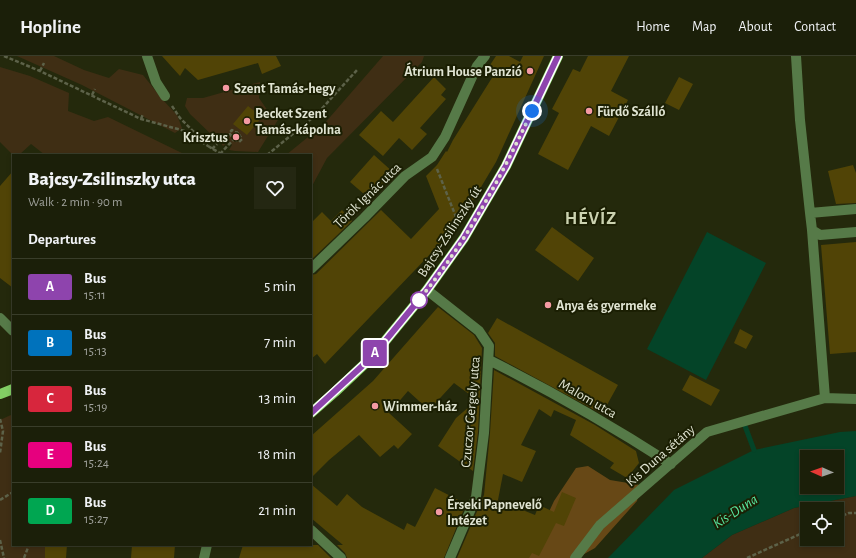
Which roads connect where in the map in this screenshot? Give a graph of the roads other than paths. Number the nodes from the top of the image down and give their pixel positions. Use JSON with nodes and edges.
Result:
{"nodes":[{"id":1,"x":147,"y":56,"type":"edge"},
{"id":2,"x":485,"y":56,"type":"edge"},
{"id":3,"x":558,"y":56,"type":"edge"},
{"id":4,"x":796,"y":56,"type":"edge"},
{"id":5,"x":165,"y":96,"type":"road end"},
{"id":6,"x":856,"y":209,"type":"edge"},
{"id":7,"x":810,"y":213,"type":"junction"},
{"id":8,"x":812,"y":230,"type":"junction"},
{"id":9,"x":856,"y":232,"type":"edge"},
{"id":10,"x":312,"y":268,"type":"edge"},
{"id":11,"x":427,"y":290,"type":"junction"},
{"id":12,"x":0,"y":318,"type":"edge"},
{"id":13,"x":12,"y":330,"type":"edge"},
{"id":14,"x":489,"y":360,"type":"junction"},
{"id":15,"x":12,"y":389,"type":"edge"},
{"id":16,"x":0,"y":394,"type":"edge"},
{"id":17,"x":825,"y":398,"type":"junction"},
{"id":18,"x":856,"y":399,"type":"edge"},
{"id":19,"x":312,"y":412,"type":"edge"},
{"id":20,"x":671,"y":464,"type":"junction"},
{"id":21,"x":312,"y":531,"type":"edge"},
{"id":22,"x":207,"y":546,"type":"edge"},
{"id":23,"x":204,"y":558,"type":"edge"},
{"id":24,"x":341,"y":558,"type":"edge"},
{"id":25,"x":450,"y":558,"type":"edge"},
{"id":26,"x":575,"y":558,"type":"edge"}],
"edges":[{"from":1,"to":5,"type":"street"},
{"from":2,"to":10,"type":"street","name":"Török Ignác utca"},
{"from":3,"to":11,"type":"main road","name":"Bajcsy-Zsilinszky út"},
{"from":4,"to":7,"type":"street"},
{"from":6,"to":7,"type":"street"},
{"from":7,"to":8,"type":"street"},
{"from":8,"to":9,"type":"street"},
{"from":8,"to":17,"type":"street"},
{"from":11,"to":14,"type":"street","name":"Czuczor Gergely utca"},
{"from":11,"to":19,"type":"main road","name":"Bajcsy-Zsilinszky út"},
{"from":12,"to":13,"type":"street"},
{"from":14,"to":20,"type":"street","name":"Malom utca"},
{"from":14,"to":25,"type":"street","name":"Czuczor Gergely utca"},
{"from":15,"to":16,"type":"main road"},
{"from":17,"to":18,"type":"street","name":"Kis Duna sétány"},
{"from":17,"to":20,"type":"street","name":"Kis Duna sétány"},
{"from":20,"to":26,"type":"street","name":"Kis Duna sétány"},
{"from":21,"to":24,"type":"street"},
{"from":22,"to":23,"type":"street"}]}
